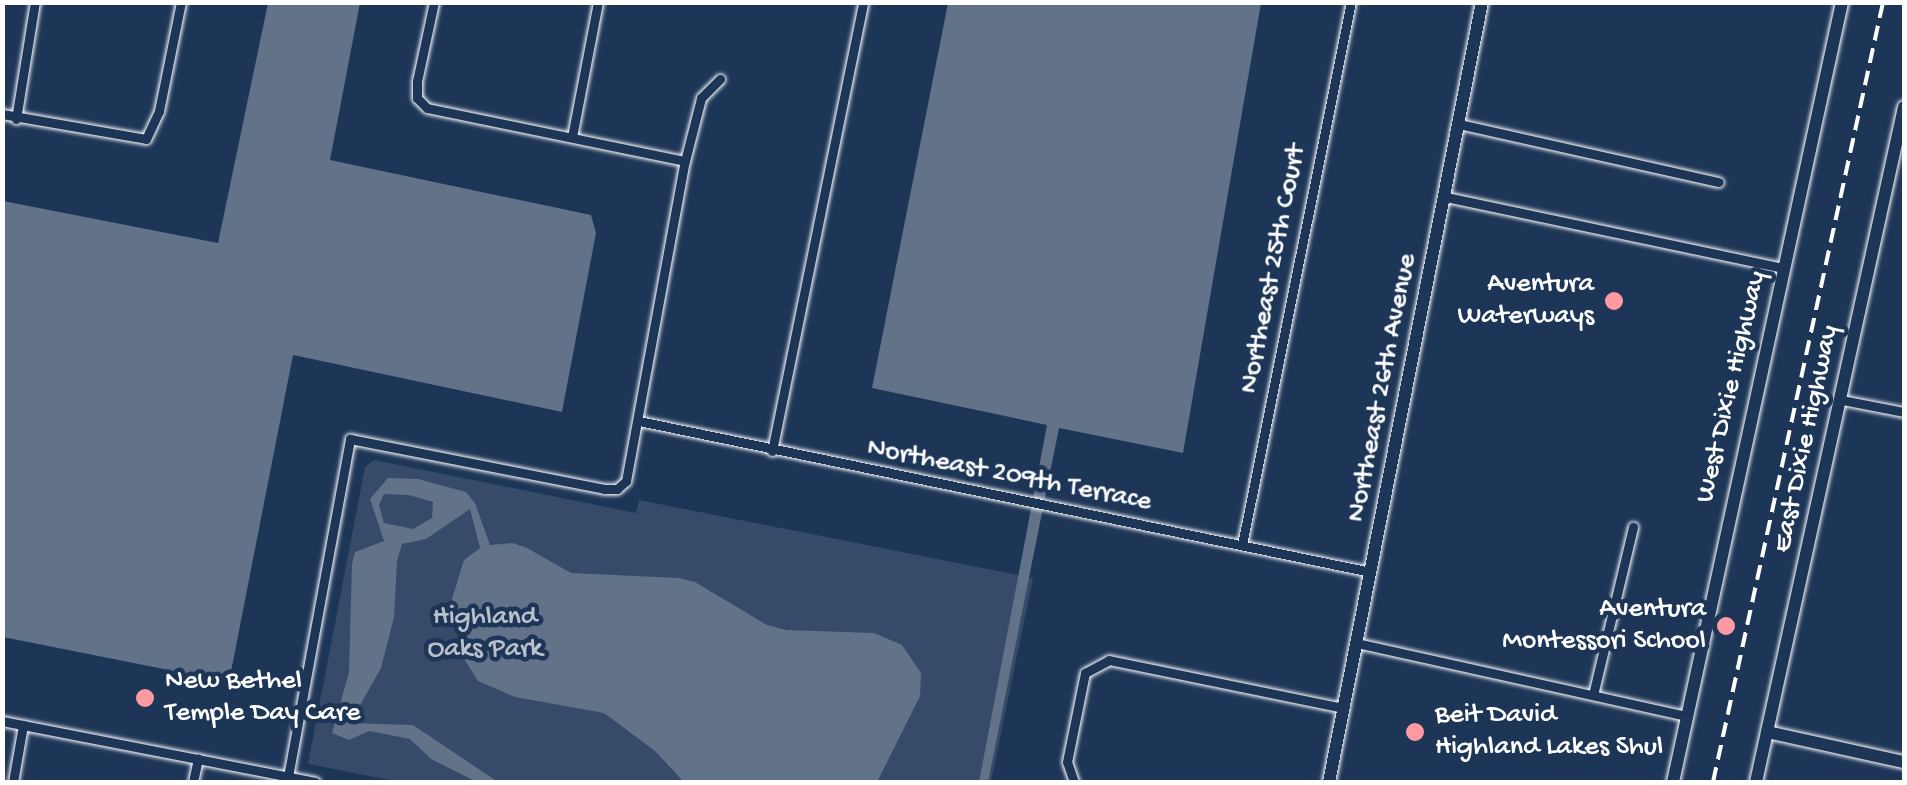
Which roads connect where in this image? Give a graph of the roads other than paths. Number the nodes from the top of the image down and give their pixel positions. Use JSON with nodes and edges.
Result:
{"nodes":[{"id":1,"x":35,"y":2,"type":"edge"},
{"id":2,"x":182,"y":2,"type":"edge"},
{"id":3,"x":434,"y":2,"type":"edge"},
{"id":4,"x":598,"y":2,"type":"edge"},
{"id":5,"x":862,"y":2,"type":"edge"},
{"id":6,"x":1350,"y":2,"type":"edge"},
{"id":7,"x":1482,"y":2,"type":"edge"},
{"id":8,"x":1842,"y":2,"type":"edge"},
{"id":9,"x":720,"y":79,"type":"dead end"},
{"id":10,"x":1904,"y":107,"type":"edge"},
{"id":11,"x":2,"y":114,"type":"edge"},
{"id":12,"x":16,"y":119,"type":"junction"},
{"id":13,"x":1459,"y":124,"type":"junction"},
{"id":14,"x":572,"y":136,"type":"junction"},
{"id":15,"x":686,"y":160,"type":"junction"},
{"id":16,"x":1720,"y":182,"type":"dead end"},
{"id":17,"x":1446,"y":198,"type":"junction"},
{"id":18,"x":1784,"y":268,"type":"junction"},
{"id":19,"x":1842,"y":400,"type":"junction"},
{"id":20,"x":1904,"y":412,"type":"edge"},
{"id":21,"x":639,"y":421,"type":"junction"},
{"id":22,"x":772,"y":451,"type":"junction"},
{"id":23,"x":1633,"y":528,"type":"dead end"},
{"id":24,"x":1242,"y":545,"type":"junction"},
{"id":25,"x":1371,"y":572,"type":"junction"},
{"id":26,"x":1356,"y":643,"type":"junction"},
{"id":27,"x":1593,"y":695,"type":"junction"},
{"id":28,"x":1343,"y":708,"type":"junction"},
{"id":29,"x":1687,"y":716,"type":"junction"},
{"id":30,"x":2,"y":721,"type":"edge"},
{"id":31,"x":23,"y":725,"type":"junction"},
{"id":32,"x":1767,"y":732,"type":"junction"},
{"id":33,"x":1904,"y":746,"type":"edge"},
{"id":34,"x":198,"y":759,"type":"junction"},
{"id":35,"x":1903,"y":761,"type":"edge"},
{"id":36,"x":288,"y":777,"type":"junction"},
{"id":37,"x":13,"y":782,"type":"edge"},
{"id":38,"x":194,"y":782,"type":"edge"},
{"id":39,"x":315,"y":782,"type":"edge"},
{"id":40,"x":1074,"y":782,"type":"edge"},
{"id":41,"x":1329,"y":782,"type":"edge"},
{"id":42,"x":1673,"y":782,"type":"edge"},
{"id":43,"x":1756,"y":782,"type":"edge"}],
"edges":[{"from":1,"to":12,"type":"street"},
{"from":2,"to":12,"type":"street"},
{"from":3,"to":14,"type":"street"},
{"from":4,"to":14,"type":"street"},
{"from":5,"to":22,"type":"street"},
{"from":6,"to":24,"type":"street","name":"Northeast 25th Court"},
{"from":7,"to":13,"type":"street","name":"Northeast 26th Avenue"},
{"from":8,"to":18,"type":"street","name":"West Dixie Highway"},
{"from":9,"to":15,"type":"street"},
{"from":10,"to":19,"type":"street","name":"East Dixie Highway"},
{"from":11,"to":12,"type":"street"},
{"from":13,"to":16,"type":"street"},
{"from":13,"to":17,"type":"street","name":"Northeast 26th Avenue"},
{"from":14,"to":15,"type":"street"},
{"from":15,"to":21,"type":"street"},
{"from":17,"to":18,"type":"street"},
{"from":17,"to":25,"type":"street","name":"Northeast 26th Avenue"},
{"from":18,"to":29,"type":"street","name":"West Dixie Highway"},
{"from":19,"to":20,"type":"street"},
{"from":19,"to":32,"type":"street","name":"East Dixie Highway"},
{"from":21,"to":22,"type":"street","name":"Northeast 209th Terrace"},
{"from":21,"to":36,"type":"street"},
{"from":22,"to":24,"type":"street","name":"Northeast 209th Terrace"},
{"from":23,"to":27,"type":"street"},
{"from":24,"to":25,"type":"street","name":"Northeast 209th Terrace"},
{"from":25,"to":26,"type":"street","name":"Northeast 26th Avenue"},
{"from":26,"to":27,"type":"street"},
{"from":26,"to":28,"type":"street","name":"Northeast 26th Avenue"},
{"from":27,"to":29,"type":"street"},
{"from":28,"to":40,"type":"street"},
{"from":28,"to":41,"type":"street","name":"Northeast 26th Avenue"},
{"from":29,"to":42,"type":"street","name":"West Dixie Highway"},
{"from":30,"to":31,"type":"street"},
{"from":31,"to":34,"type":"street"},
{"from":31,"to":37,"type":"street"},
{"from":32,"to":35,"type":"street"},
{"from":32,"to":43,"type":"street","name":"East Dixie Highway"},
{"from":33,"to":35,"type":"street"},
{"from":34,"to":36,"type":"street"},
{"from":34,"to":38,"type":"street"},
{"from":36,"to":39,"type":"street"}]}
